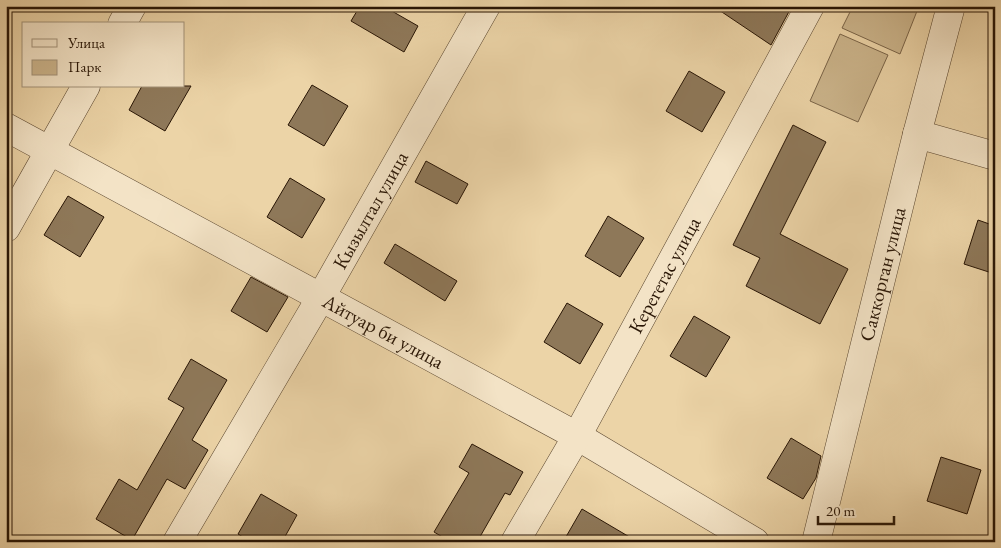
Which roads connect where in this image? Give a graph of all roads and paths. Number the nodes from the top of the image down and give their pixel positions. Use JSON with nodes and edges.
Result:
{"nodes":[{"id":1,"x":132,"y":6,"type":"edge"},
{"id":2,"x":486,"y":6,"type":"edge"},
{"id":3,"x":810,"y":6,"type":"edge"},
{"id":4,"x":951,"y":6,"type":"edge"},
{"id":5,"x":123,"y":22,"type":"edge"},
{"id":6,"x":85,"y":88,"type":"edge"},
{"id":7,"x":6,"y":127,"type":"edge"},
{"id":8,"x":917,"y":134,"type":"junction"},
{"id":9,"x":50,"y":152,"type":"junction"},
{"id":10,"x":995,"y":156,"type":"edge"},
{"id":11,"x":6,"y":228,"type":"edge"},
{"id":12,"x":321,"y":297,"type":"junction"},
{"id":13,"x":577,"y":436,"type":"junction"},
{"id":14,"x":177,"y":542,"type":"edge"},
{"id":15,"x":515,"y":542,"type":"edge"},
{"id":16,"x":755,"y":542,"type":"edge"},
{"id":17,"x":816,"y":542,"type":"edge"}],
"edges":[{"from":1,"to":5,"type":"street"},
{"from":2,"to":12,"type":"street","name":"Кызылтал улица"},
{"from":3,"to":13,"type":"street","name":"Керегетас улица"},
{"from":4,"to":8,"type":"street","name":"Саккорган улица"},
{"from":6,"to":9,"type":"street"},
{"from":7,"to":9,"type":"street","name":"Айтуар би улица"},
{"from":8,"to":10,"type":"street"},
{"from":8,"to":17,"type":"street","name":"Саккорган улица"},
{"from":9,"to":11,"type":"street"},
{"from":9,"to":12,"type":"street","name":"Айтуар би улица"},
{"from":12,"to":13,"type":"street","name":"Айтуар би улица"},
{"from":12,"to":14,"type":"street","name":"Кызылтал улица"},
{"from":13,"to":15,"type":"street","name":"Керегетас улица"},
{"from":13,"to":16,"type":"street","name":"Айтуар би улица"}]}
